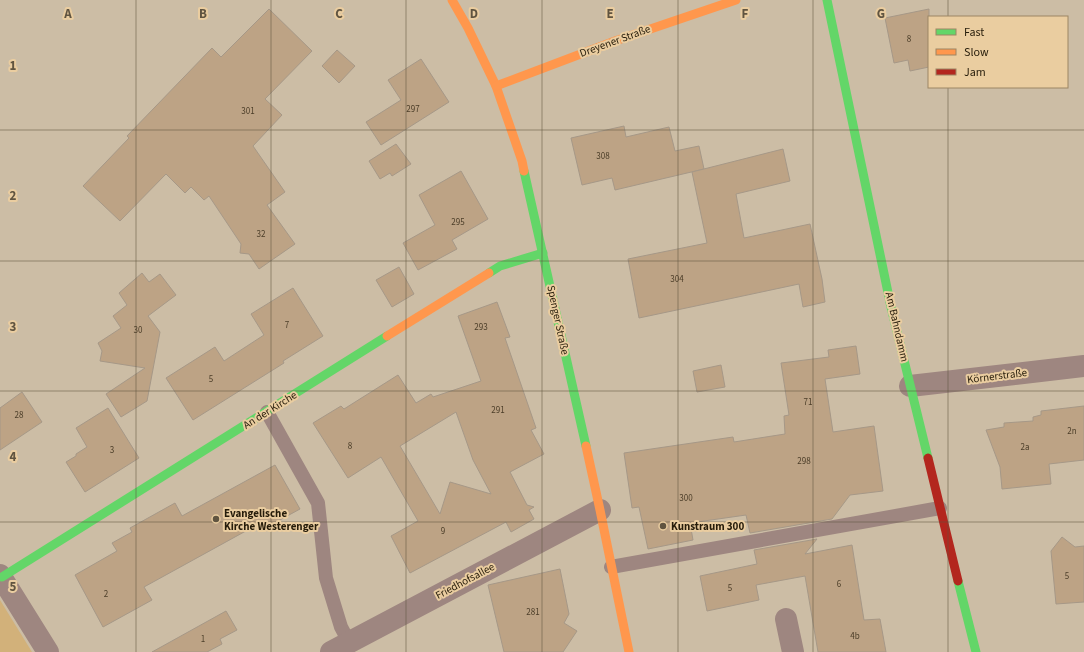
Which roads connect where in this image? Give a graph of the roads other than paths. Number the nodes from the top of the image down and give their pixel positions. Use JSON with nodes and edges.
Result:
{"nodes":[{"id":1,"x":452,"y":0,"type":"edge"},
{"id":2,"x":736,"y":0,"type":"edge"},
{"id":3,"x":827,"y":0,"type":"edge"},
{"id":4,"x":496,"y":86,"type":"junction"},
{"id":5,"x":543,"y":253,"type":"junction"},
{"id":6,"x":1084,"y":366,"type":"edge"},
{"id":7,"x":910,"y":386,"type":"junction"},
{"id":8,"x":267,"y":412,"type":"junction"},
{"id":9,"x":940,"y":508,"type":"junction"},
{"id":10,"x":600,"y":510,"type":"junction"},
{"id":11,"x":611,"y":567,"type":"junction"},
{"id":12,"x":1,"y":576,"type":"edge"},
{"id":13,"x":786,"y":619,"type":"dead end"},
{"id":14,"x":340,"y":647,"type":"edge"},
{"id":15,"x":48,"y":652,"type":"edge"},
{"id":16,"x":629,"y":652,"type":"edge"},
{"id":17,"x":793,"y":652,"type":"edge"},
{"id":18,"x":976,"y":652,"type":"edge"}],
"edges":[{"from":1,"to":4,"type":"street","name":"Spenger Straße"},
{"from":2,"to":4,"type":"street","name":"Dreyener Straße"},
{"from":3,"to":7,"type":"street","name":"Am Bahndamm"},
{"from":4,"to":5,"type":"street","name":"Spenger Straße"},
{"from":5,"to":8,"type":"street","name":"An der Kirche"},
{"from":5,"to":10,"type":"street","name":"Spenger Straße"},
{"from":6,"to":7,"type":"street","name":"Körnerstraße"},
{"from":7,"to":9,"type":"street","name":"Am Bahndamm"},
{"from":8,"to":12,"type":"street","name":"An der Kirche"},
{"from":8,"to":14,"type":"lane"},
{"from":9,"to":11,"type":"lane"},
{"from":9,"to":18,"type":"street","name":"Am Bahndamm"},
{"from":10,"to":11,"type":"street","name":"Spenger Straße"},
{"from":10,"to":14,"type":"street","name":"Friedhofsallee"},
{"from":11,"to":16,"type":"street","name":"Spenger Straße"},
{"from":12,"to":15,"type":"street"},
{"from":13,"to":17,"type":"street"}]}
